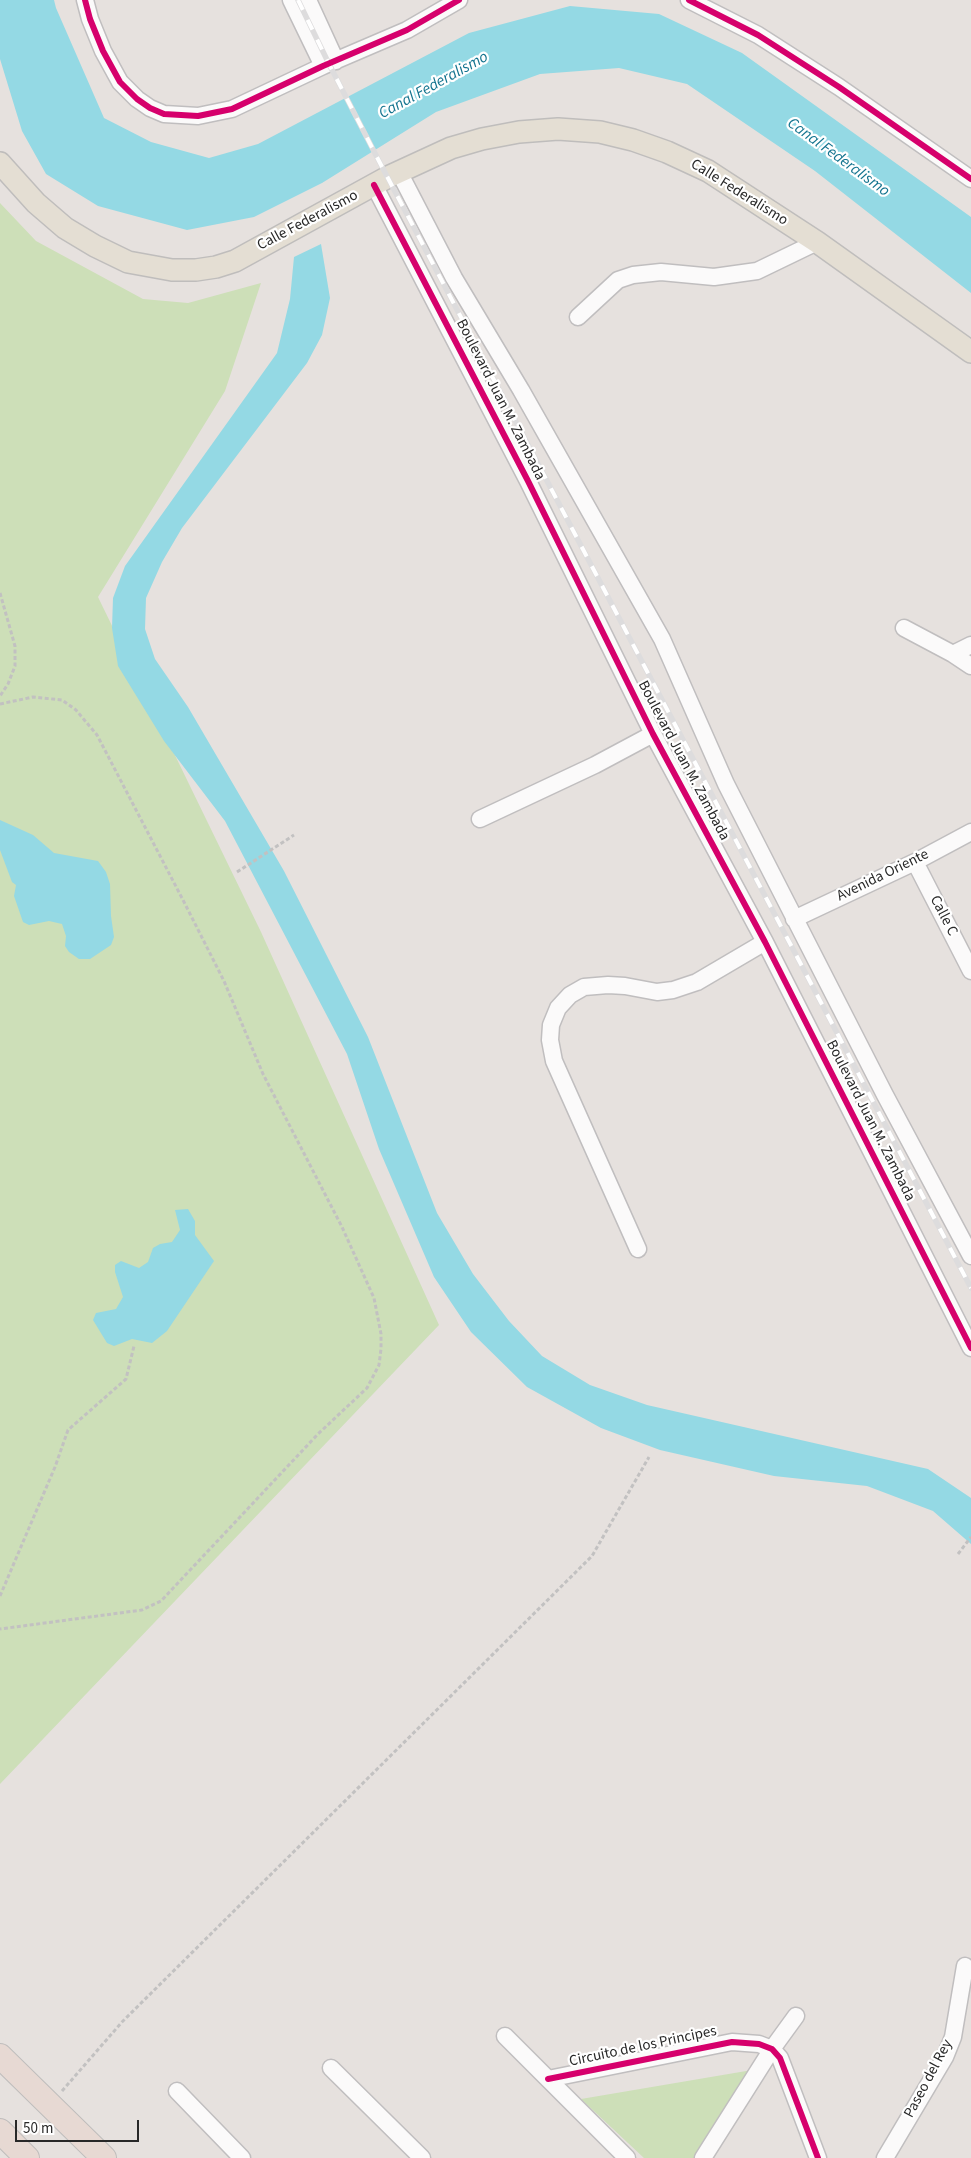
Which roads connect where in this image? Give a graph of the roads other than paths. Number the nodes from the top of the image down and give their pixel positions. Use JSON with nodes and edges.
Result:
{"nodes":[{"id":1,"x":84,"y":0,"type":"edge"},
{"id":2,"x":291,"y":0,"type":"edge"},
{"id":3,"x":308,"y":0,"type":"edge"},
{"id":4,"x":459,"y":0,"type":"edge"},
{"id":5,"x":689,"y":0,"type":"edge"},
{"id":6,"x":329,"y":64,"type":"junction"},
{"id":7,"x":0,"y":163,"type":"edge"},
{"id":8,"x":399,"y":172,"type":"junction"},
{"id":9,"x":971,"y":179,"type":"edge"},
{"id":10,"x":374,"y":185,"type":"junction"},
{"id":11,"x":817,"y":242,"type":"junction"},
{"id":12,"x":578,"y":317,"type":"dead end"},
{"id":13,"x":971,"y":352,"type":"edge"},
{"id":14,"x":904,"y":628,"type":"dead end"},
{"id":15,"x":971,"y":645,"type":"edge"},
{"id":16,"x":953,"y":654,"type":"junction"},
{"id":17,"x":971,"y":666,"type":"edge"},
{"id":18,"x":653,"y":734,"type":"junction"},
{"id":19,"x":480,"y":819,"type":"dead end"},
{"id":20,"x":971,"y":832,"type":"edge"},
{"id":21,"x":915,"y":862,"type":"junction"},
{"id":22,"x":794,"y":919,"type":"junction"},
{"id":23,"x":765,"y":942,"type":"junction"},
{"id":24,"x":971,"y":969,"type":"edge"},
{"id":25,"x":638,"y":1249,"type":"dead end"},
{"id":26,"x":971,"y":1256,"type":"edge"},
{"id":27,"x":971,"y":1348,"type":"edge"},
{"id":28,"x":965,"y":1966,"type":"dead end"},
{"id":29,"x":796,"y":2016,"type":"dead end"},
{"id":30,"x":505,"y":2036,"type":"dead end"},
{"id":31,"x":772,"y":2049,"type":"junction"},
{"id":32,"x":0,"y":2056,"type":"edge"},
{"id":33,"x":331,"y":2068,"type":"dead end"},
{"id":34,"x":548,"y":2080,"type":"junction"},
{"id":35,"x":177,"y":2092,"type":"dead end"},
{"id":36,"x":0,"y":2131,"type":"edge"},
{"id":37,"x":415,"y":2156,"type":"edge"},
{"id":38,"x":27,"y":2158,"type":"edge"},
{"id":39,"x":104,"y":2158,"type":"edge"},
{"id":40,"x":242,"y":2158,"type":"edge"},
{"id":41,"x":627,"y":2158,"type":"edge"},
{"id":42,"x":702,"y":2158,"type":"edge"},
{"id":43,"x":818,"y":2158,"type":"edge"},
{"id":44,"x":885,"y":2158,"type":"edge"}],
"edges":[{"from":1,"to":6,"type":"street"},
{"from":2,"to":6,"type":"street"},
{"from":3,"to":6,"type":"street"},
{"from":4,"to":6,"type":"street"},
{"from":5,"to":9,"type":"street"},
{"from":7,"to":10,"type":"main road","name":"Calle Federalismo"},
{"from":8,"to":10,"type":"main road","name":"Calle Federalismo"},
{"from":8,"to":11,"type":"main road","name":"Calle Federalismo"},
{"from":8,"to":22,"type":"street","name":"Boulevard Juan M. Zambada"},
{"from":10,"to":18,"type":"street","name":"Boulevard Juan M. Zambada"},
{"from":11,"to":12,"type":"street"},
{"from":11,"to":13,"type":"main road","name":"Calle Federalismo"},
{"from":14,"to":16,"type":"street"},
{"from":15,"to":16,"type":"street"},
{"from":16,"to":17,"type":"street"},
{"from":18,"to":19,"type":"street"},
{"from":18,"to":23,"type":"street","name":"Boulevard Juan M. Zambada"},
{"from":20,"to":21,"type":"street","name":"Avenida Oriente"},
{"from":21,"to":22,"type":"street","name":"Avenida Oriente"},
{"from":21,"to":24,"type":"street","name":"Calle C"},
{"from":22,"to":26,"type":"street","name":"Boulevard Juan M. Zambada"},
{"from":23,"to":25,"type":"street"},
{"from":23,"to":27,"type":"street","name":"Boulevard Juan M. Zambada"},
{"from":28,"to":44,"type":"street","name":"Paseo del Rey"},
{"from":29,"to":31,"type":"street"},
{"from":30,"to":34,"type":"street"},
{"from":31,"to":34,"type":"street","name":"Circuito de los Principes"},
{"from":31,"to":42,"type":"street"},
{"from":31,"to":43,"type":"street"},
{"from":32,"to":39,"type":"highway"},
{"from":33,"to":37,"type":"street"},
{"from":34,"to":41,"type":"street"},
{"from":35,"to":40,"type":"street"},
{"from":36,"to":38,"type":"highway"}]}
